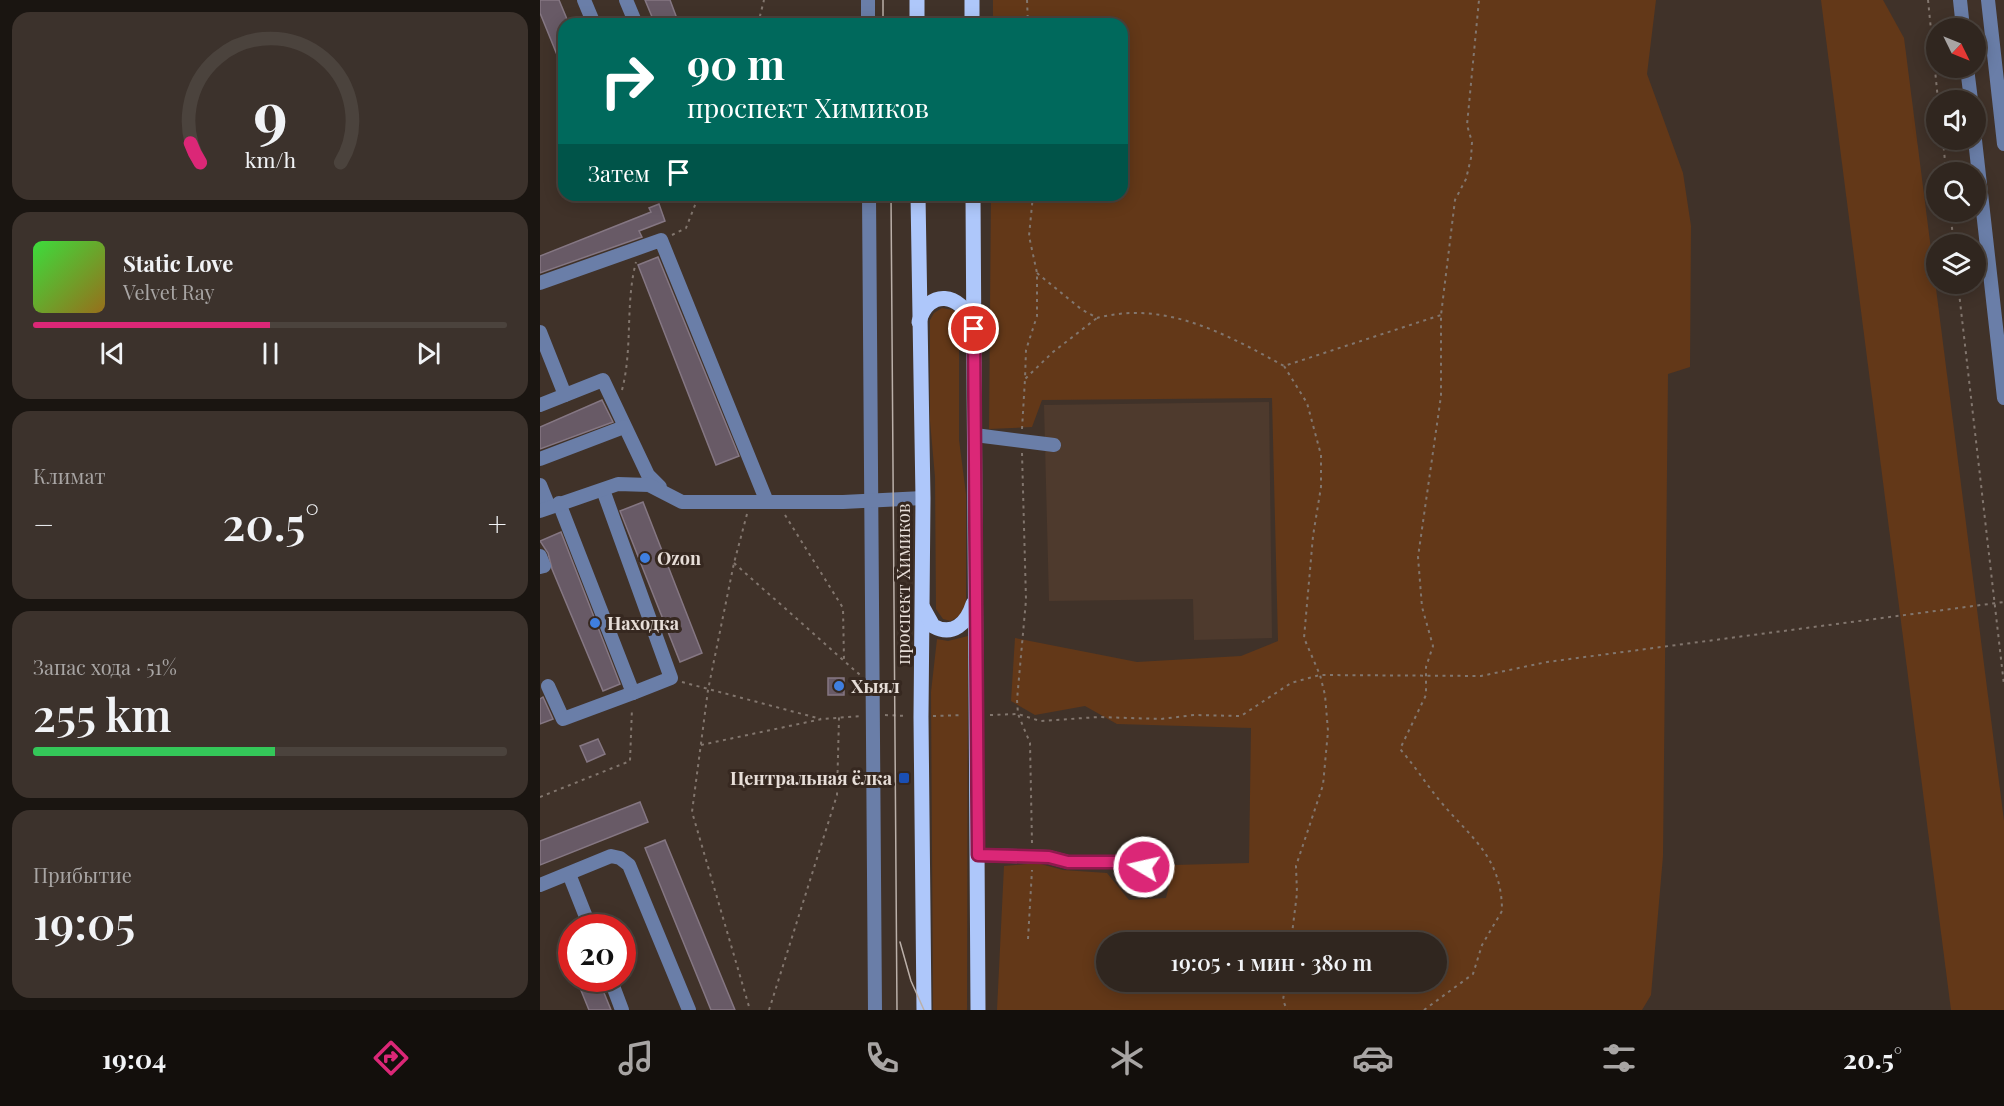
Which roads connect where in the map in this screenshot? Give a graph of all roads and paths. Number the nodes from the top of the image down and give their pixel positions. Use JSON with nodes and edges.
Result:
{"nodes":[{"id":1,"x":584,"y":0,"type":"edge"},
{"id":2,"x":626,"y":0,"type":"edge"},
{"id":3,"x":764,"y":0,"type":"edge"},
{"id":4,"x":868,"y":0,"type":"edge"},
{"id":5,"x":917,"y":0,"type":"edge"},
{"id":6,"x":972,"y":0,"type":"edge"},
{"id":7,"x":1027,"y":0,"type":"edge"},
{"id":8,"x":1479,"y":0,"type":"edge"},
{"id":9,"x":1928,"y":0,"type":"edge"},
{"id":10,"x":1960,"y":0,"type":"edge"},
{"id":11,"x":1988,"y":0,"type":"edge"},
{"id":12,"x":592,"y":18,"type":"edge"},
{"id":13,"x":634,"y":18,"type":"edge"},
{"id":14,"x":760,"y":18,"type":"edge"},
{"id":15,"x":868,"y":18,"type":"edge"},
{"id":16,"x":917,"y":18,"type":"edge"},
{"id":17,"x":972,"y":18,"type":"edge"},
{"id":18,"x":1028,"y":18,"type":"edge"},
{"id":19,"x":1962,"y":18,"type":"edge"},
{"id":20,"x":1998,"y":31,"type":"edge"},
{"id":21,"x":1937,"y":90,"type":"edge"},
{"id":22,"x":2004,"y":144,"type":"edge"},
{"id":23,"x":1976,"y":150,"type":"edge"},
{"id":24,"x":697,"y":201,"type":"edge"},
{"id":25,"x":869,"y":201,"type":"edge"},
{"id":26,"x":918,"y":201,"type":"edge"},
{"id":27,"x":973,"y":201,"type":"edge"},
{"id":28,"x":1032,"y":201,"type":"edge"},
{"id":29,"x":661,"y":240,"type":"junction"},
{"id":30,"x":639,"y":248,"type":"junction"},
{"id":31,"x":1037,"y":273,"type":"junction"},
{"id":32,"x":540,"y":283,"type":"edge"},
{"id":33,"x":1959,"y":294,"type":"edge"},
{"id":34,"x":1441,"y":315,"type":"junction"},
{"id":35,"x":1096,"y":318,"type":"junction"},
{"id":36,"x":918,"y":324,"type":"junction"},
{"id":37,"x":974,"y":329,"type":"junction"},
{"id":38,"x":540,"y":332,"type":"edge"},
{"id":39,"x":1284,"y":366,"type":"junction"},
{"id":40,"x":1025,"y":379,"type":"junction"},
{"id":41,"x":565,"y":395,"type":"junction"},
{"id":42,"x":2004,"y":398,"type":"edge"},
{"id":43,"x":540,"y":405,"type":"edge"},
{"id":44,"x":616,"y":410,"type":"junction"},
{"id":45,"x":624,"y":427,"type":"junction"},
{"id":46,"x":1021,"y":432,"type":"dead end"},
{"id":47,"x":975,"y":435,"type":"junction"},
{"id":48,"x":1022,"y":444,"type":"dead end"},
{"id":49,"x":1054,"y":445,"type":"dead end"},
{"id":50,"x":540,"y":459,"type":"edge"},
{"id":51,"x":540,"y":485,"type":"edge"},
{"id":52,"x":603,"y":490,"type":"junction"},
{"id":53,"x":667,"y":494,"type":"junction"},
{"id":54,"x":923,"y":498,"type":"junction"},
{"id":55,"x":871,"y":501,"type":"junction"},
{"id":56,"x":750,"y":502,"type":"junction"},
{"id":57,"x":772,"y":502,"type":"junction"},
{"id":58,"x":549,"y":507,"type":"edge"},
{"id":59,"x":540,"y":556,"type":"edge"},
{"id":60,"x":734,"y":563,"type":"junction"},
{"id":61,"x":540,"y":567,"type":"edge"},
{"id":62,"x":976,"y":595,"type":"junction"},
{"id":63,"x":2004,"y":602,"type":"edge"},
{"id":64,"x":1994,"y":603,"type":"junction"},
{"id":65,"x":922,"y":606,"type":"junction"},
{"id":66,"x":844,"y":660,"type":"junction"},
{"id":67,"x":1320,"y":675,"type":"junction"},
{"id":68,"x":1425,"y":676,"type":"junction"},
{"id":69,"x":670,"y":678,"type":"junction"},
{"id":70,"x":872,"y":685,"type":"junction"},
{"id":71,"x":2004,"y":685,"type":"edge"},
{"id":72,"x":548,"y":686,"type":"dead end"},
{"id":73,"x":708,"y":690,"type":"junction"},
{"id":74,"x":633,"y":693,"type":"junction"},
{"id":75,"x":1018,"y":714,"type":"junction"},
{"id":76,"x":872,"y":715,"type":"junction"},
{"id":77,"x":977,"y":715,"type":"junction"},
{"id":78,"x":839,"y":717,"type":"junction"},
{"id":79,"x":822,"y":719,"type":"junction"},
{"id":80,"x":701,"y":745,"type":"junction"},
{"id":81,"x":540,"y":797,"type":"edge"},
{"id":82,"x":978,"y":855,"type":"junction"},
{"id":83,"x":1032,"y":857,"type":"junction"},
{"id":84,"x":1128,"y":862,"type":"dead end"},
{"id":85,"x":569,"y":874,"type":"junction"},
{"id":86,"x":540,"y":885,"type":"edge"},
{"id":87,"x":585,"y":914,"type":"edge"},
{"id":88,"x":1292,"y":932,"type":"edge"},
{"id":89,"x":1028,"y":939,"type":"dead end"},
{"id":90,"x":615,"y":992,"type":"edge"},
{"id":91,"x":1284,"y":992,"type":"edge"},
{"id":92,"x":622,"y":1010,"type":"edge"},
{"id":93,"x":689,"y":1010,"type":"edge"},
{"id":94,"x":750,"y":1010,"type":"edge"},
{"id":95,"x":769,"y":1010,"type":"edge"},
{"id":96,"x":875,"y":1010,"type":"edge"},
{"id":97,"x":924,"y":1010,"type":"edge"},
{"id":98,"x":978,"y":1010,"type":"edge"},
{"id":99,"x":1287,"y":1010,"type":"edge"},
{"id":100,"x":1424,"y":1010,"type":"edge"}],
"edges":[{"from":1,"to":12,"type":"street"},
{"from":2,"to":13,"type":"street"},
{"from":3,"to":14,"type":"path"},
{"from":4,"to":15,"type":"street"},
{"from":5,"to":16,"type":"main road"},
{"from":6,"to":17,"type":"main road"},
{"from":7,"to":18,"type":"path"},
{"from":8,"to":34,"type":"path"},
{"from":9,"to":21,"type":"path"},
{"from":10,"to":19,"type":"street"},
{"from":11,"to":20,"type":"street"},
{"from":20,"to":22,"type":"street"},
{"from":23,"to":42,"type":"street"},
{"from":24,"to":29,"type":"path"},
{"from":25,"to":55,"type":"street"},
{"from":26,"to":36,"type":"main road","name":"проспект Химиков"},
{"from":27,"to":37,"type":"main road"},
{"from":28,"to":31,"type":"path"},
{"from":29,"to":30,"type":"street"},
{"from":29,"to":57,"type":"street"},
{"from":30,"to":32,"type":"street"},
{"from":30,"to":44,"type":"path"},
{"from":31,"to":35,"type":"path"},
{"from":31,"to":40,"type":"path"},
{"from":33,"to":64,"type":"path"},
{"from":34,"to":39,"type":"path"},
{"from":34,"to":68,"type":"path"},
{"from":35,"to":39,"type":"path"},
{"from":35,"to":40,"type":"path"},
{"from":36,"to":37,"type":"main road"},
{"from":36,"to":54,"type":"main road","name":"проспект Химиков"},
{"from":37,"to":47,"type":"main road"},
{"from":38,"to":41,"type":"street"},
{"from":39,"to":67,"type":"path"},
{"from":40,"to":46,"type":"path"},
{"from":41,"to":43,"type":"street"},
{"from":41,"to":44,"type":"street"},
{"from":44,"to":45,"type":"street"},
{"from":45,"to":50,"type":"street"},
{"from":45,"to":53,"type":"street"},
{"from":47,"to":49,"type":"street"},
{"from":47,"to":62,"type":"main road"},
{"from":48,"to":75,"type":"path"},
{"from":51,"to":58,"type":"street"},
{"from":52,"to":53,"type":"street"},
{"from":52,"to":58,"type":"street"},
{"from":52,"to":69,"type":"street"},
{"from":53,"to":56,"type":"street"},
{"from":54,"to":55,"type":"street"},
{"from":54,"to":65,"type":"main road","name":"проспект Химиков"},
{"from":55,"to":57,"type":"street"},
{"from":55,"to":70,"type":"street"},
{"from":56,"to":57,"type":"street"},
{"from":56,"to":60,"type":"path"},
{"from":57,"to":66,"type":"path"},
{"from":58,"to":74,"type":"street"},
{"from":59,"to":61,"type":"street"},
{"from":60,"to":66,"type":"path"},
{"from":60,"to":73,"type":"path"},
{"from":62,"to":65,"type":"main road"},
{"from":62,"to":77,"type":"main road"},
{"from":63,"to":64,"type":"path"},
{"from":64,"to":68,"type":"path"},
{"from":64,"to":71,"type":"path"},
{"from":65,"to":97,"type":"main road","name":"проспект Химиков"},
{"from":66,"to":70,"type":"path"},
{"from":67,"to":68,"type":"path"},
{"from":67,"to":75,"type":"path"},
{"from":67,"to":88,"type":"path"},
{"from":68,"to":100,"type":"path"},
{"from":69,"to":73,"type":"path"},
{"from":69,"to":74,"type":"street"},
{"from":70,"to":76,"type":"street"},
{"from":72,"to":74,"type":"street"},
{"from":73,"to":79,"type":"path"},
{"from":73,"to":80,"type":"path"},
{"from":74,"to":81,"type":"path"},
{"from":75,"to":77,"type":"path"},
{"from":75,"to":83,"type":"path"},
{"from":76,"to":78,"type":"path"},
{"from":76,"to":96,"type":"street"},
{"from":77,"to":82,"type":"main road"},
{"from":78,"to":79,"type":"path"},
{"from":78,"to":95,"type":"path"},
{"from":79,"to":80,"type":"path"},
{"from":80,"to":94,"type":"path"},
{"from":82,"to":83,"type":"street"},
{"from":82,"to":98,"type":"main road"},
{"from":83,"to":84,"type":"street"},
{"from":83,"to":89,"type":"path"},
{"from":85,"to":86,"type":"street"},
{"from":85,"to":87,"type":"street"},
{"from":85,"to":93,"type":"street"},
{"from":90,"to":92,"type":"street"},
{"from":91,"to":99,"type":"path"}]}
